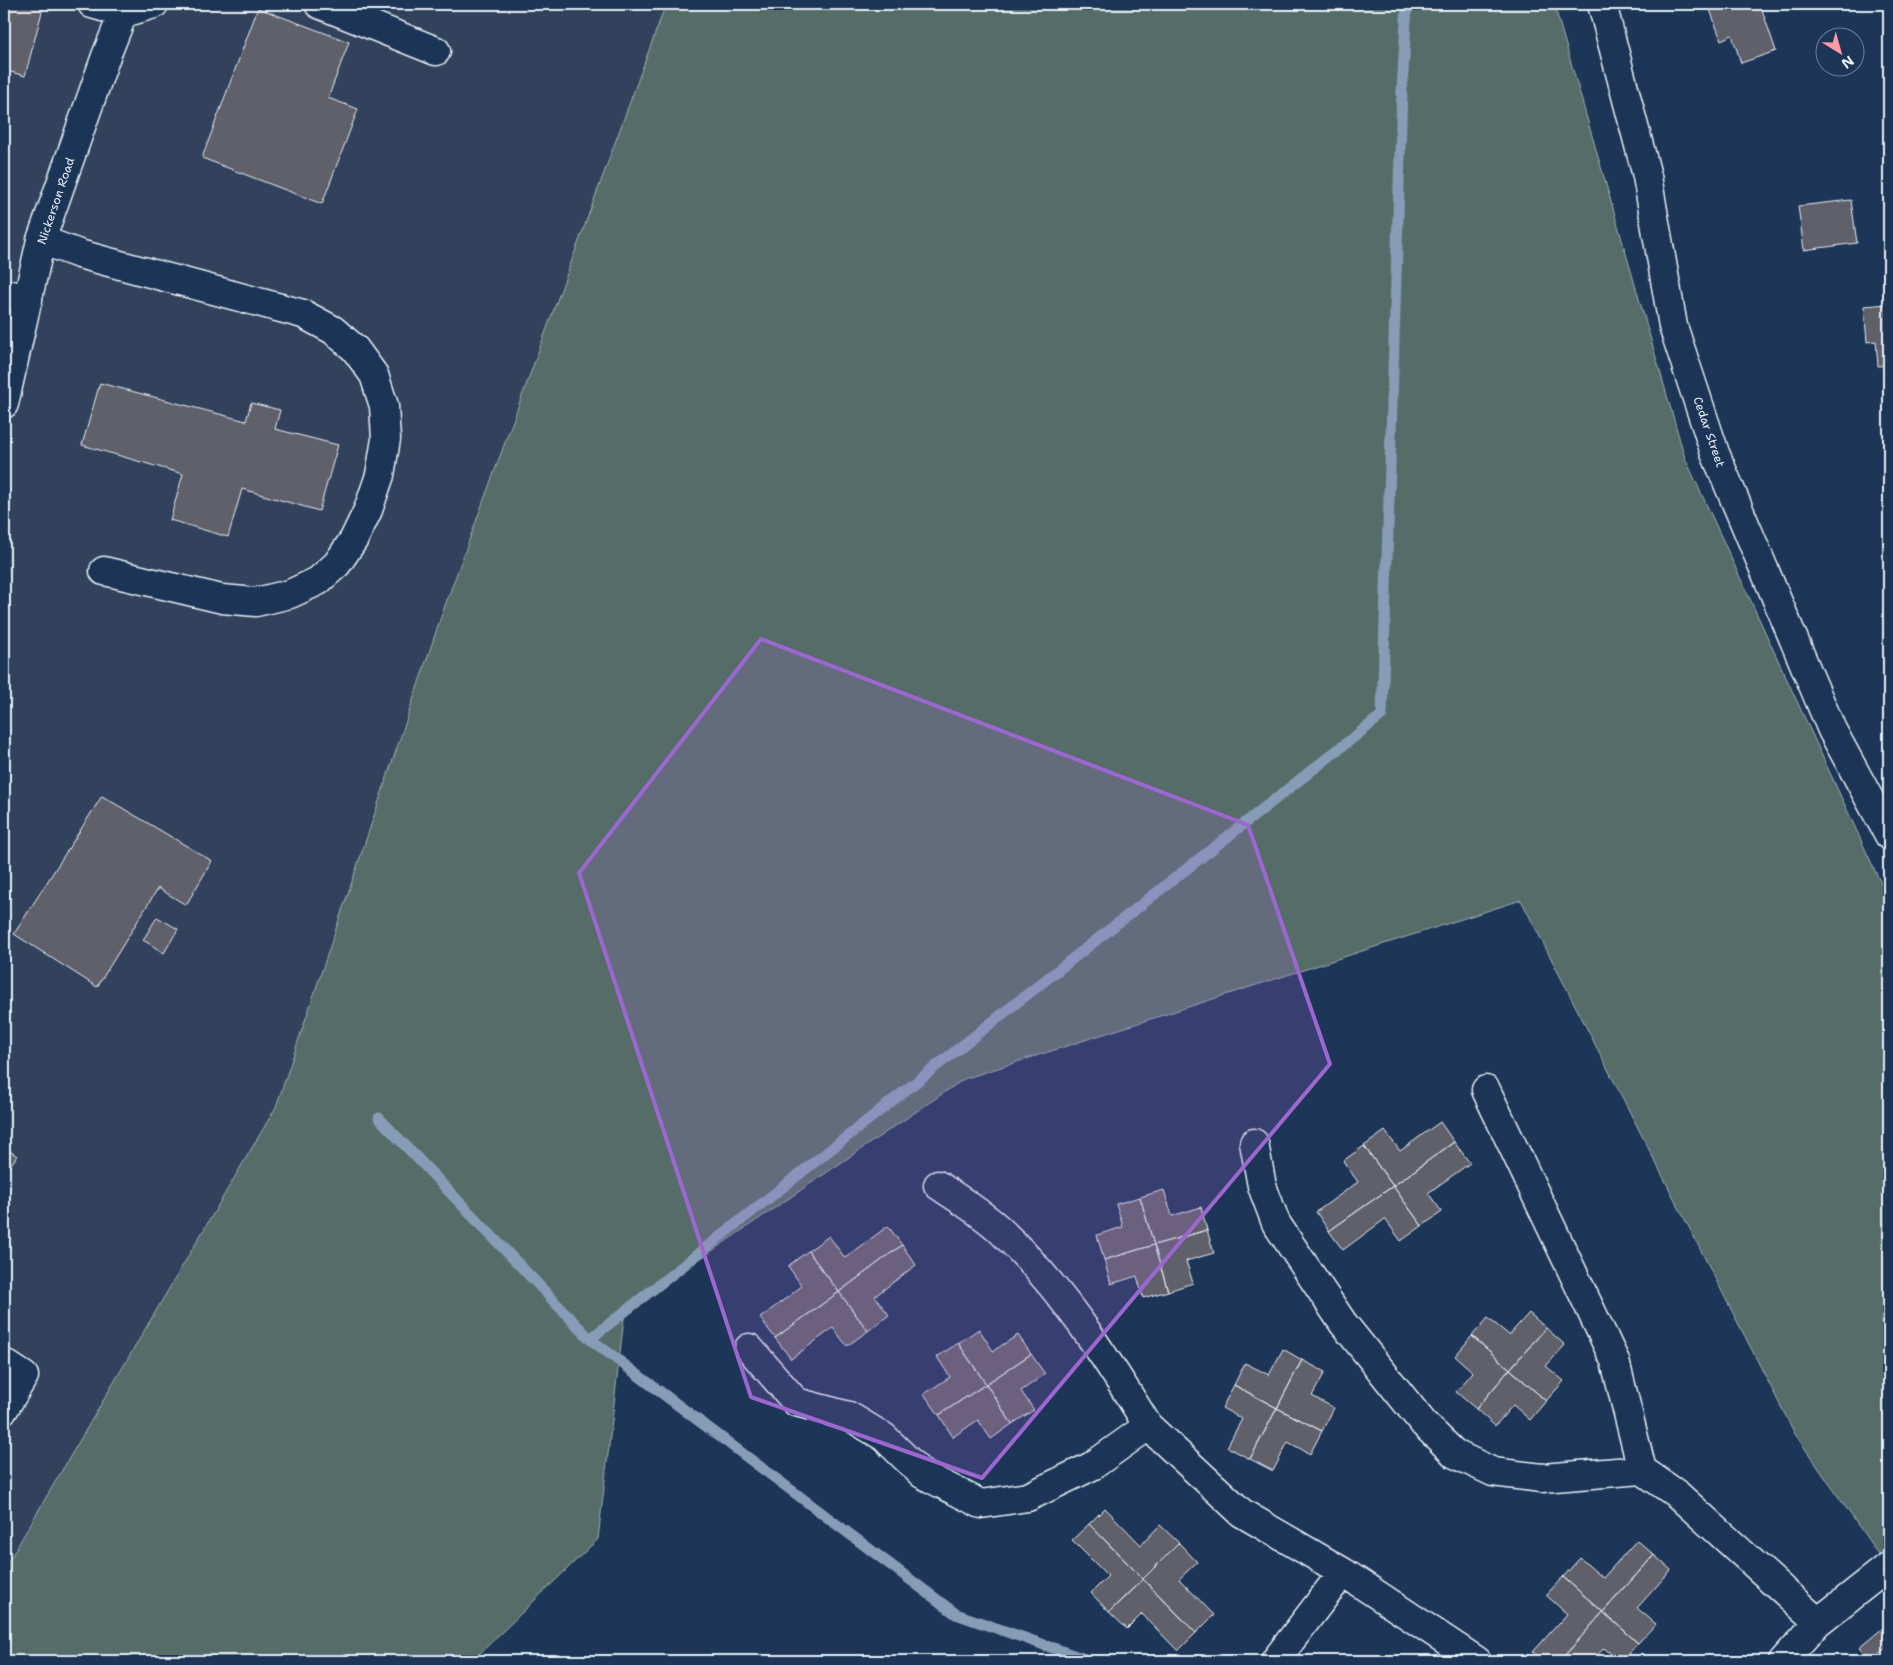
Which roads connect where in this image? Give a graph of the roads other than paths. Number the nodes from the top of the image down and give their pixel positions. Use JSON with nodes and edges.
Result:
{"nodes":[{"id":1,"x":92,"y":4,"type":"edge"},
{"id":2,"x":154,"y":4,"type":"edge"},
{"id":3,"x":319,"y":4,"type":"edge"},
{"id":4,"x":1602,"y":4,"type":"edge"},
{"id":5,"x":125,"y":8,"type":"edge"},
{"id":6,"x":436,"y":51,"type":"dead end"},
{"id":7,"x":41,"y":240,"type":"junction"},
{"id":8,"x":16,"y":297,"type":"edge"},
{"id":9,"x":4,"y":404,"type":"edge"},
{"id":10,"x":104,"y":572,"type":"dead end"},
{"id":11,"x":1889,"y":835,"type":"edge"},
{"id":12,"x":1486,"y":1090,"type":"dead end"},
{"id":13,"x":1254,"y":1143,"type":"dead end"},
{"id":14,"x":938,"y":1185,"type":"dead end"},
{"id":15,"x":749,"y":1348,"type":"dead end"},
{"id":16,"x":4,"y":1363,"type":"edge"},
{"id":17,"x":4,"y":1408,"type":"edge"},
{"id":18,"x":1148,"y":1426,"type":"junction"},
{"id":19,"x":1642,"y":1470,"type":"junction"},
{"id":20,"x":1889,"y":1566,"type":"edge"},
{"id":21,"x":1343,"y":1572,"type":"junction"},
{"id":22,"x":1818,"y":1622,"type":"junction"},
{"id":23,"x":1275,"y":1661,"type":"edge"},
{"id":24,"x":1477,"y":1661,"type":"edge"},
{"id":25,"x":1783,"y":1661,"type":"edge"}],
"edges":[{"from":1,"to":5,"type":"street"},
{"from":2,"to":5,"type":"street"},
{"from":3,"to":6,"type":"street"},
{"from":4,"to":11,"type":"street","name":"Cedar Street"},
{"from":5,"to":7,"type":"street","name":"Nickerson Road"},
{"from":7,"to":8,"type":"street","name":"Nickerson Road"},
{"from":7,"to":10,"type":"street"},
{"from":8,"to":9,"type":"street","name":"Nickerson Road"},
{"from":12,"to":19,"type":"street"},
{"from":13,"to":19,"type":"street"},
{"from":14,"to":18,"type":"street"},
{"from":15,"to":18,"type":"street"},
{"from":16,"to":17,"type":"street"},
{"from":18,"to":21,"type":"street"},
{"from":19,"to":22,"type":"street"},
{"from":20,"to":22,"type":"street"},
{"from":21,"to":23,"type":"street"},
{"from":21,"to":24,"type":"street"},
{"from":22,"to":25,"type":"street"}]}
